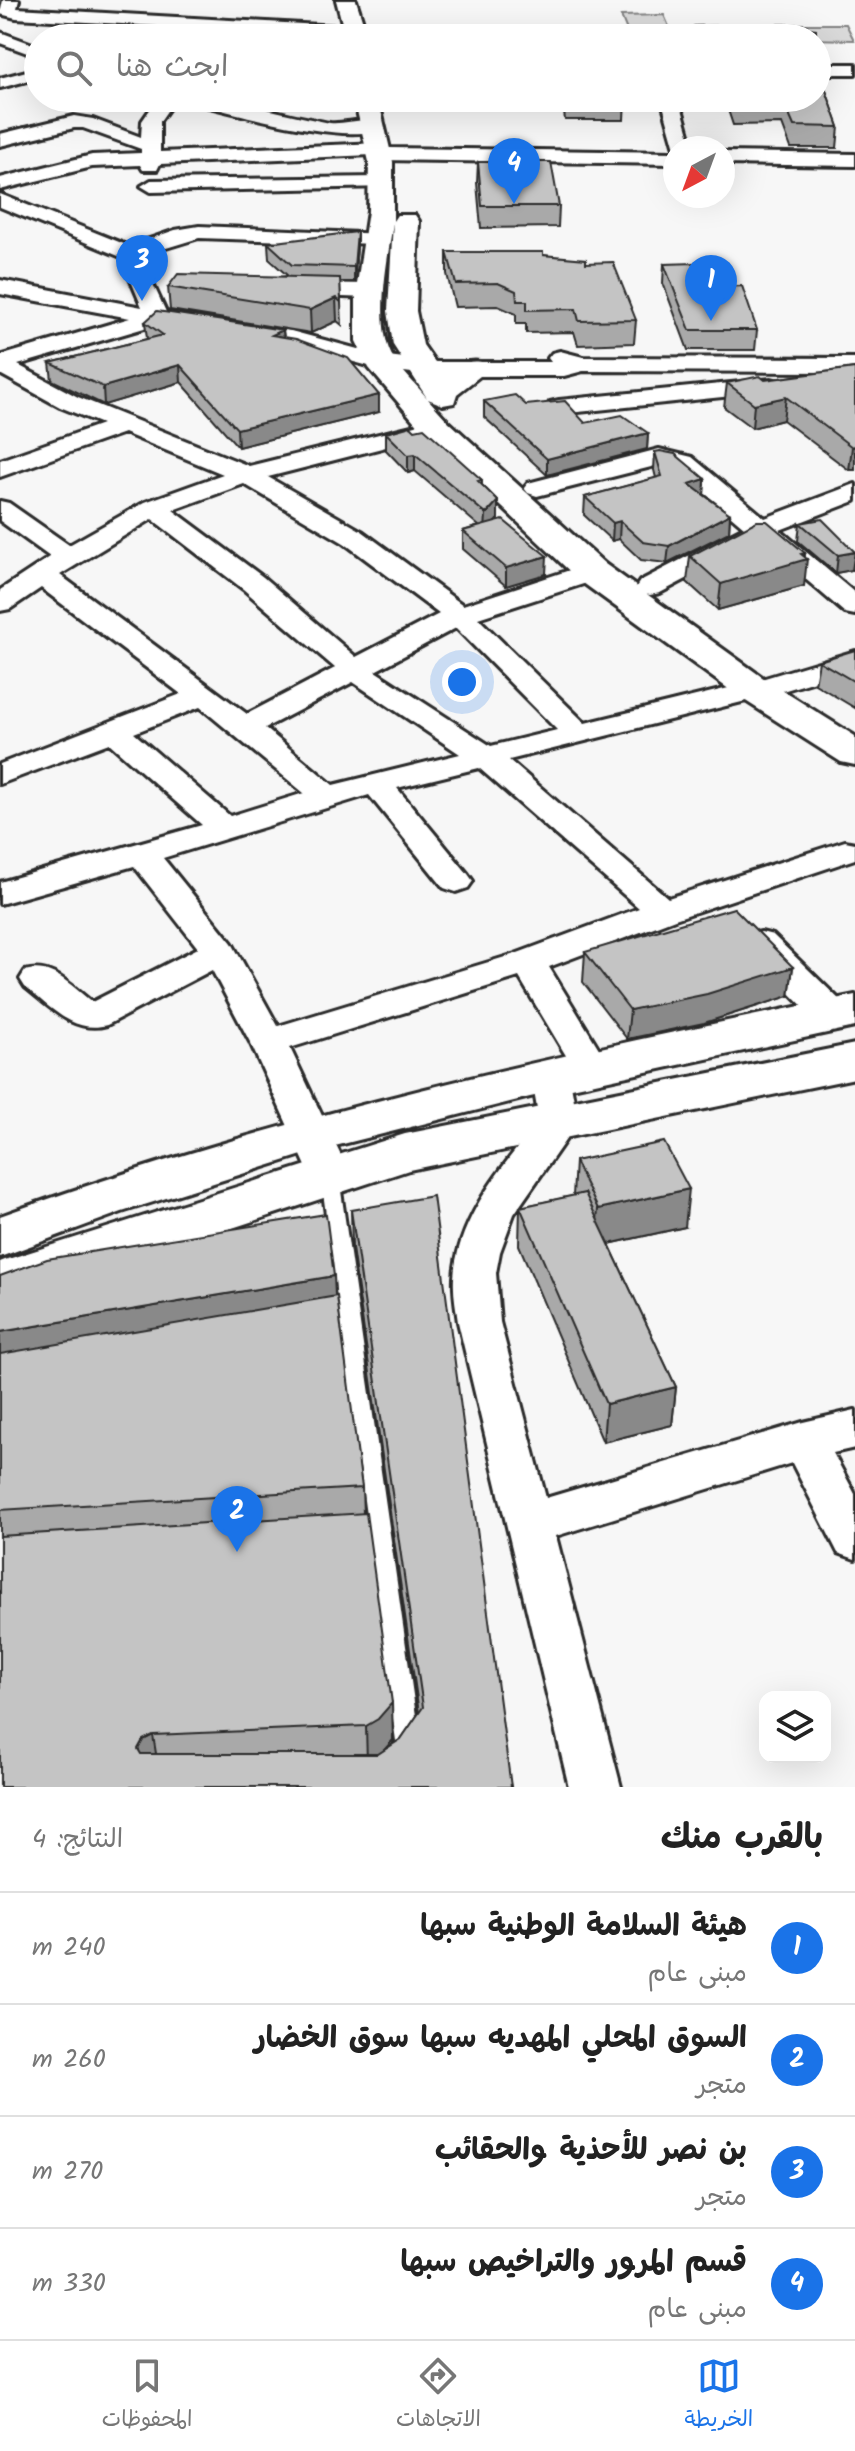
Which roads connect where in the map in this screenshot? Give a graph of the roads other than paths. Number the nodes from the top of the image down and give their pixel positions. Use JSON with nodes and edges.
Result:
{"nodes":[{"id":1,"x":11,"y":0,"type":"edge"},
{"id":2,"x":346,"y":0,"type":"edge"},
{"id":3,"x":367,"y":0,"type":"edge"},
{"id":4,"x":181,"y":24,"type":"edge"},
{"id":5,"x":357,"y":24,"type":"edge"},
{"id":6,"x":364,"y":24,"type":"edge"},
{"id":7,"x":0,"y":37,"type":"edge"},
{"id":8,"x":24,"y":46,"type":"edge"},
{"id":9,"x":831,"y":69,"type":"edge"},
{"id":10,"x":855,"y":69,"type":"edge"},
{"id":11,"x":24,"y":77,"type":"edge"},
{"id":12,"x":0,"y":83,"type":"edge"},
{"id":13,"x":157,"y":112,"type":"edge"},
{"id":14,"x":257,"y":112,"type":"edge"},
{"id":15,"x":388,"y":112,"type":"edge"},
{"id":16,"x":674,"y":112,"type":"edge"},
{"id":17,"x":681,"y":136,"type":"edge"},
{"id":18,"x":0,"y":140,"type":"edge"},
{"id":19,"x":381,"y":144,"type":"edge"},
{"id":20,"x":149,"y":153,"type":"junction"},
{"id":21,"x":663,"y":157,"type":"edge"},
{"id":22,"x":735,"y":158,"type":"edge"},
{"id":23,"x":855,"y":160,"type":"edge"},
{"id":24,"x":0,"y":184,"type":"edge"},
{"id":25,"x":0,"y":200,"type":"edge"},
{"id":26,"x":376,"y":238,"type":"junction"},
{"id":27,"x":128,"y":253,"type":"junction"},
{"id":28,"x":145,"y":286,"type":"junction"},
{"id":29,"x":0,"y":287,"type":"edge"},
{"id":30,"x":175,"y":287,"type":"edge"},
{"id":31,"x":280,"y":289,"type":"edge"},
{"id":32,"x":370,"y":291,"type":"junction"},
{"id":33,"x":157,"y":317,"type":"junction"},
{"id":34,"x":404,"y":361,"type":"junction"},
{"id":35,"x":0,"y":364,"type":"edge"},
{"id":36,"x":583,"y":364,"type":"junction"},
{"id":37,"x":644,"y":365,"type":"junction"},
{"id":38,"x":855,"y":365,"type":"edge"},
{"id":39,"x":474,"y":369,"type":"joint"},
{"id":40,"x":855,"y":378,"type":"edge"},
{"id":41,"x":675,"y":395,"type":"junction"},
{"id":42,"x":559,"y":407,"type":"edge"},
{"id":43,"x":124,"y":425,"type":"junction"},
{"id":44,"x":436,"y":427,"type":"junction"},
{"id":45,"x":0,"y":469,"type":"edge"},
{"id":46,"x":245,"y":474,"type":"junction"},
{"id":47,"x":537,"y":488,"type":"junction"},
{"id":48,"x":855,"y":492,"type":"edge"},
{"id":49,"x":154,"y":508,"type":"junction"},
{"id":50,"x":0,"y":509,"type":"edge"},
{"id":51,"x":763,"y":528,"type":"junction"},
{"id":52,"x":69,"y":558,"type":"junction"},
{"id":53,"x":592,"y":572,"type":"junction"},
{"id":54,"x":42,"y":575,"type":"junction"},
{"id":55,"x":650,"y":587,"type":"junction"},
{"id":56,"x":0,"y":603,"type":"edge"},
{"id":57,"x":855,"y":607,"type":"edge"},
{"id":58,"x":459,"y":615,"type":"junction"},
{"id":59,"x":855,"y":660,"type":"edge"},
{"id":60,"x":354,"y":670,"type":"junction"},
{"id":61,"x":792,"y":679,"type":"junction"},
{"id":62,"x":755,"y":690,"type":"junction"},
{"id":63,"x":202,"y":696,"type":"junction"},
{"id":64,"x":855,"y":720,"type":"edge"},
{"id":65,"x":245,"y":727,"type":"junction"},
{"id":66,"x":113,"y":731,"type":"junction"},
{"id":67,"x":578,"y":733,"type":"junction"},
{"id":68,"x":855,"y":753,"type":"edge"},
{"id":69,"x":486,"y":757,"type":"junction"},
{"id":70,"x":0,"y":775,"type":"edge"},
{"id":71,"x":378,"y":785,"type":"junction"},
{"id":72,"x":327,"y":796,"type":"junction"},
{"id":73,"x":224,"y":827,"type":"junction"},
{"id":74,"x":845,"y":851,"type":"dead end"},
{"id":75,"x":142,"y":854,"type":"junction"},
{"id":76,"x":456,"y":881,"type":"dead end"},
{"id":77,"x":0,"y":893,"type":"edge"},
{"id":78,"x":713,"y":894,"type":"junction"},
{"id":79,"x":663,"y":911,"type":"junction"},
{"id":80,"x":220,"y":951,"type":"junction"},
{"id":81,"x":528,"y":962,"type":"junction"},
{"id":82,"x":38,"y":979,"type":"dead end"},
{"id":83,"x":844,"y":1013,"type":"edge"},
{"id":84,"x":268,"y":1042,"type":"junction"},
{"id":85,"x":855,"y":1061,"type":"edge"},
{"id":86,"x":570,"y":1069,"type":"junction"},
{"id":87,"x":559,"y":1122,"type":"junction"},
{"id":88,"x":320,"y":1154,"type":"junction"},
{"id":89,"x":0,"y":1237,"type":"edge"},
{"id":90,"x":0,"y":1286,"type":"edge"},
{"id":91,"x":855,"y":1429,"type":"edge"},
{"id":92,"x":803,"y":1441,"type":"junction"},
{"id":93,"x":531,"y":1523,"type":"junction"},
{"id":94,"x":854,"y":1534,"type":"edge"},
{"id":95,"x":390,"y":1766,"type":"edge"},
{"id":96,"x":595,"y":1787,"type":"edge"}],
"edges":[{"from":1,"to":4,"type":"street"},
{"from":2,"to":5,"type":"main road"},
{"from":3,"to":6,"type":"main road"},
{"from":7,"to":8,"type":"street"},
{"from":9,"to":10,"type":"street"},
{"from":11,"to":12,"type":"street"},
{"from":13,"to":20,"type":"street"},
{"from":14,"to":19,"type":"street"},
{"from":15,"to":19,"type":"main road"},
{"from":16,"to":17,"type":"street"},
{"from":18,"to":20,"type":"street"},
{"from":19,"to":20,"type":"street"},
{"from":19,"to":20,"type":"street"},
{"from":19,"to":21,"type":"street"},
{"from":19,"to":26,"type":"main road"},
{"from":19,"to":34,"type":"main road"},
{"from":20,"to":24,"type":"street"},
{"from":22,"to":23,"type":"street"},
{"from":25,"to":27,"type":"street"},
{"from":26,"to":27,"type":"street"},
{"from":26,"to":32,"type":"main road"},
{"from":27,"to":28,"type":"street"},
{"from":28,"to":30,"type":"street"},
{"from":28,"to":33,"type":"street"},
{"from":29,"to":33,"type":"street"},
{"from":31,"to":32,"type":"street"},
{"from":32,"to":34,"type":"main road"},
{"from":33,"to":34,"type":"street"},
{"from":33,"to":35,"type":"street"},
{"from":34,"to":36,"type":"street"},
{"from":34,"to":39,"type":"main road"},
{"from":34,"to":44,"type":"main road"},
{"from":34,"to":47,"type":"main road"},
{"from":35,"to":43,"type":"street"},
{"from":36,"to":37,"type":"street"},
{"from":36,"to":39,"type":"street"},
{"from":37,"to":38,"type":"street"},
{"from":37,"to":41,"type":"street"},
{"from":40,"to":41,"type":"street"},
{"from":41,"to":42,"type":"street"},
{"from":43,"to":45,"type":"street"},
{"from":43,"to":46,"type":"street"},
{"from":44,"to":46,"type":"street"},
{"from":44,"to":53,"type":"main road"},
{"from":46,"to":49,"type":"street"},
{"from":46,"to":58,"type":"street"},
{"from":47,"to":51,"type":"street"},
{"from":47,"to":55,"type":"main road"},
{"from":48,"to":51,"type":"street"},
{"from":49,"to":52,"type":"street"},
{"from":49,"to":60,"type":"street"},
{"from":50,"to":52,"type":"street"},
{"from":51,"to":55,"type":"street"},
{"from":51,"to":57,"type":"street"},
{"from":52,"to":54,"type":"street"},
{"from":53,"to":58,"type":"street"},
{"from":53,"to":62,"type":"main road"},
{"from":54,"to":56,"type":"street"},
{"from":54,"to":63,"type":"street"},
{"from":55,"to":61,"type":"main road"},
{"from":58,"to":60,"type":"street"},
{"from":58,"to":67,"type":"street"},
{"from":59,"to":61,"type":"street"},
{"from":60,"to":65,"type":"street"},
{"from":60,"to":69,"type":"street"},
{"from":61,"to":62,"type":"street"},
{"from":61,"to":64,"type":"main road"},
{"from":62,"to":67,"type":"street"},
{"from":62,"to":68,"type":"main road"},
{"from":63,"to":65,"type":"street"},
{"from":63,"to":66,"type":"street"},
{"from":65,"to":72,"type":"street"},
{"from":66,"to":70,"type":"street"},
{"from":66,"to":73,"type":"street"},
{"from":67,"to":69,"type":"street"},
{"from":69,"to":71,"type":"street"},
{"from":69,"to":79,"type":"street"},
{"from":71,"to":72,"type":"street"},
{"from":71,"to":76,"type":"street"},
{"from":72,"to":73,"type":"street"},
{"from":73,"to":75,"type":"street"},
{"from":74,"to":78,"type":"street"},
{"from":75,"to":77,"type":"street"},
{"from":75,"to":80,"type":"street"},
{"from":78,"to":79,"type":"street"},
{"from":78,"to":83,"type":"street"},
{"from":79,"to":81,"type":"street"},
{"from":80,"to":82,"type":"street"},
{"from":80,"to":84,"type":"street"},
{"from":81,"to":84,"type":"street"},
{"from":81,"to":86,"type":"street"},
{"from":83,"to":86,"type":"main road"},
{"from":84,"to":88,"type":"street"},
{"from":85,"to":87,"type":"main road"},
{"from":86,"to":87,"type":"street"},
{"from":86,"to":88,"type":"main road"},
{"from":87,"to":88,"type":"main road"},
{"from":87,"to":93,"type":"street"},
{"from":88,"to":89,"type":"main road"},
{"from":88,"to":90,"type":"main road"},
{"from":88,"to":95,"type":"lane"},
{"from":91,"to":92,"type":"street"},
{"from":92,"to":93,"type":"street"},
{"from":92,"to":94,"type":"street"},
{"from":93,"to":96,"type":"street"}]}
